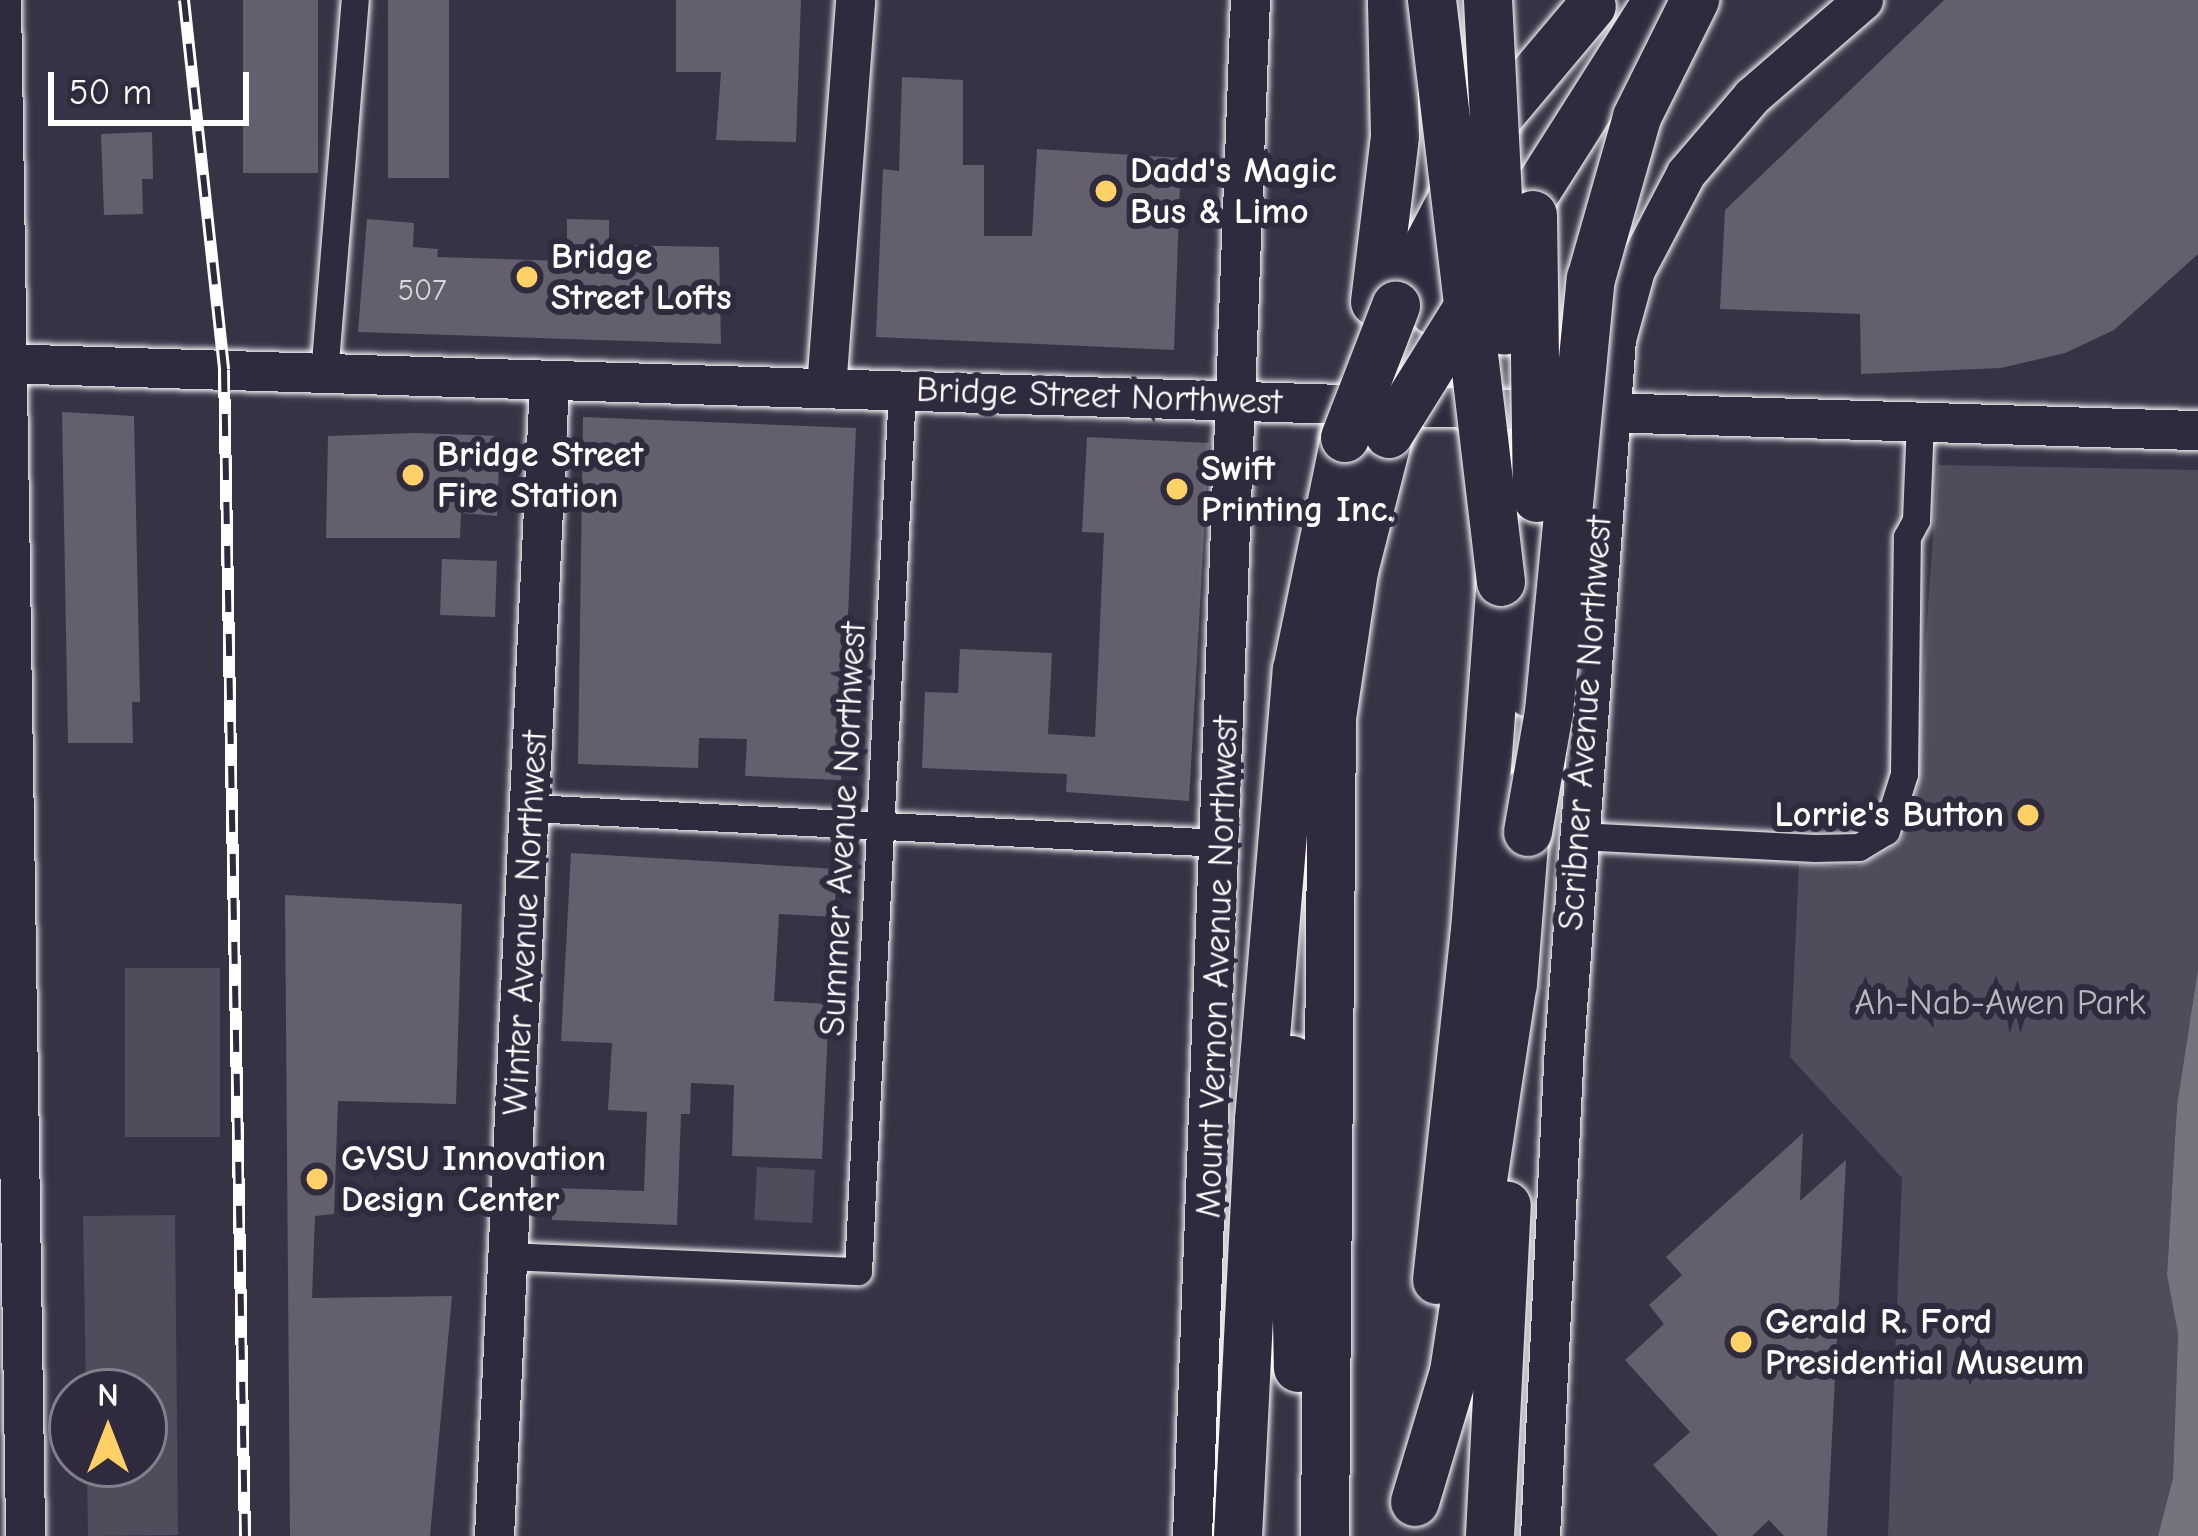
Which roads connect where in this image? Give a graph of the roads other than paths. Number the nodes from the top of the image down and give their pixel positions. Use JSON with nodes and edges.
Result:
{"nodes":[{"id":1,"x":1,"y":0,"type":"edge"},
{"id":2,"x":355,"y":0,"type":"edge"},
{"id":3,"x":855,"y":0,"type":"edge"},
{"id":4,"x":1250,"y":0,"type":"edge"},
{"id":5,"x":1391,"y":0,"type":"edge"},
{"id":6,"x":1432,"y":0,"type":"edge"},
{"id":7,"x":1491,"y":0,"type":"edge"},
{"id":8,"x":1862,"y":0,"type":"edge"},
{"id":9,"x":1670,"y":2,"type":"edge"},
{"id":10,"x":1593,"y":3,"type":"edge"},
{"id":11,"x":1418,"y":307,"type":"junction"},
{"id":12,"x":5,"y":363,"type":"edge"},
{"id":13,"x":324,"y":374,"type":"junction"},
{"id":14,"x":549,"y":382,"type":"junction"},
{"id":15,"x":826,"y":388,"type":"junction"},
{"id":16,"x":902,"y":390,"type":"junction"},
{"id":17,"x":1239,"y":399,"type":"junction"},
{"id":18,"x":1605,"y":413,"type":"junction"},
{"id":19,"x":1920,"y":421,"type":"junction"},
{"id":20,"x":2198,"y":430,"type":"edge"},
{"id":21,"x":1367,"y":436,"type":"junction"},
{"id":22,"x":1349,"y":500,"type":"junction"},
{"id":23,"x":1502,"y":582,"type":"junction"},
{"id":24,"x":7,"y":770,"type":"edge"},
{"id":25,"x":530,"y":808,"type":"junction"},
{"id":26,"x":1286,"y":809,"type":"junction"},
{"id":27,"x":876,"y":824,"type":"junction"},
{"id":28,"x":1528,"y":832,"type":"junction"},
{"id":29,"x":1579,"y":836,"type":"junction"},
{"id":30,"x":1222,"y":843,"type":"junction"},
{"id":31,"x":1513,"y":984,"type":"junction"},
{"id":32,"x":9,"y":1166,"type":"edge"},
{"id":33,"x":509,"y":1256,"type":"junction"},
{"id":34,"x":1414,"y":1519,"type":"edge"},
{"id":35,"x":1491,"y":1519,"type":"edge"},
{"id":36,"x":1326,"y":1526,"type":"edge"},
{"id":37,"x":25,"y":1536,"type":"edge"},
{"id":38,"x":494,"y":1536,"type":"edge"},
{"id":39,"x":1192,"y":1536,"type":"edge"},
{"id":40,"x":1238,"y":1536,"type":"edge"},
{"id":41,"x":1540,"y":1536,"type":"edge"}],
"edges":[{"from":1,"to":12,"type":"street"},
{"from":2,"to":13,"type":"street"},
{"from":3,"to":15,"type":"street"},
{"from":4,"to":17,"type":"street","name":"Mount Vernon Avenue Northwest"},
{"from":5,"to":11,"type":"highway"},
{"from":6,"to":23,"type":"highway","bridge":true},
{"from":7,"to":23,"type":"highway","bridge":true},
{"from":7,"to":28,"type":"highway","bridge":true},
{"from":8,"to":18,"type":"street","name":"Scribner Avenue Northwest"},
{"from":9,"to":11,"type":"highway"},
{"from":9,"to":28,"type":"highway","bridge":true},
{"from":10,"to":11,"type":"highway"},
{"from":11,"to":21,"type":"highway","bridge":true},
{"from":11,"to":21,"type":"highway","bridge":true},
{"from":12,"to":13,"type":"street","name":"Bridge Street Northwest"},
{"from":12,"to":24,"type":"street"},
{"from":13,"to":14,"type":"street","name":"Bridge Street Northwest"},
{"from":14,"to":15,"type":"street","name":"Bridge Street Northwest"},
{"from":14,"to":25,"type":"street","name":"Winter Avenue Northwest"},
{"from":15,"to":16,"type":"street","name":"Bridge Street Northwest"},
{"from":16,"to":17,"type":"street","name":"Bridge Street Northwest"},
{"from":16,"to":27,"type":"street","name":"Summer Avenue Northwest"},
{"from":17,"to":18,"type":"street","name":"Bridge Street Northwest"},
{"from":17,"to":30,"type":"street","name":"Mount Vernon Avenue Northwest"},
{"from":18,"to":19,"type":"street","name":"Bridge Street Northwest"},
{"from":18,"to":29,"type":"street","name":"Scribner Avenue Northwest"},
{"from":19,"to":20,"type":"street","name":"Bridge Street Northwest"},
{"from":19,"to":29,"type":"street"},
{"from":21,"to":22,"type":"highway"},
{"from":22,"to":26,"type":"highway"},
{"from":22,"to":36,"type":"highway"},
{"from":23,"to":34,"type":"highway"},
{"from":24,"to":32,"type":"street"},
{"from":25,"to":27,"type":"street"},
{"from":25,"to":33,"type":"street","name":"Winter Avenue Northwest"},
{"from":26,"to":36,"type":"highway"},
{"from":26,"to":40,"type":"highway"},
{"from":27,"to":30,"type":"street"},
{"from":27,"to":33,"type":"street","name":"Summer Avenue Northwest"},
{"from":28,"to":31,"type":"highway"},
{"from":29,"to":41,"type":"street","name":"Scribner Avenue Northwest"},
{"from":30,"to":39,"type":"street","name":"Mount Vernon Avenue Northwest"},
{"from":31,"to":34,"type":"highway"},
{"from":31,"to":35,"type":"highway"},
{"from":32,"to":37,"type":"street"},
{"from":33,"to":38,"type":"street","name":"Winter Avenue Northwest"}]}
